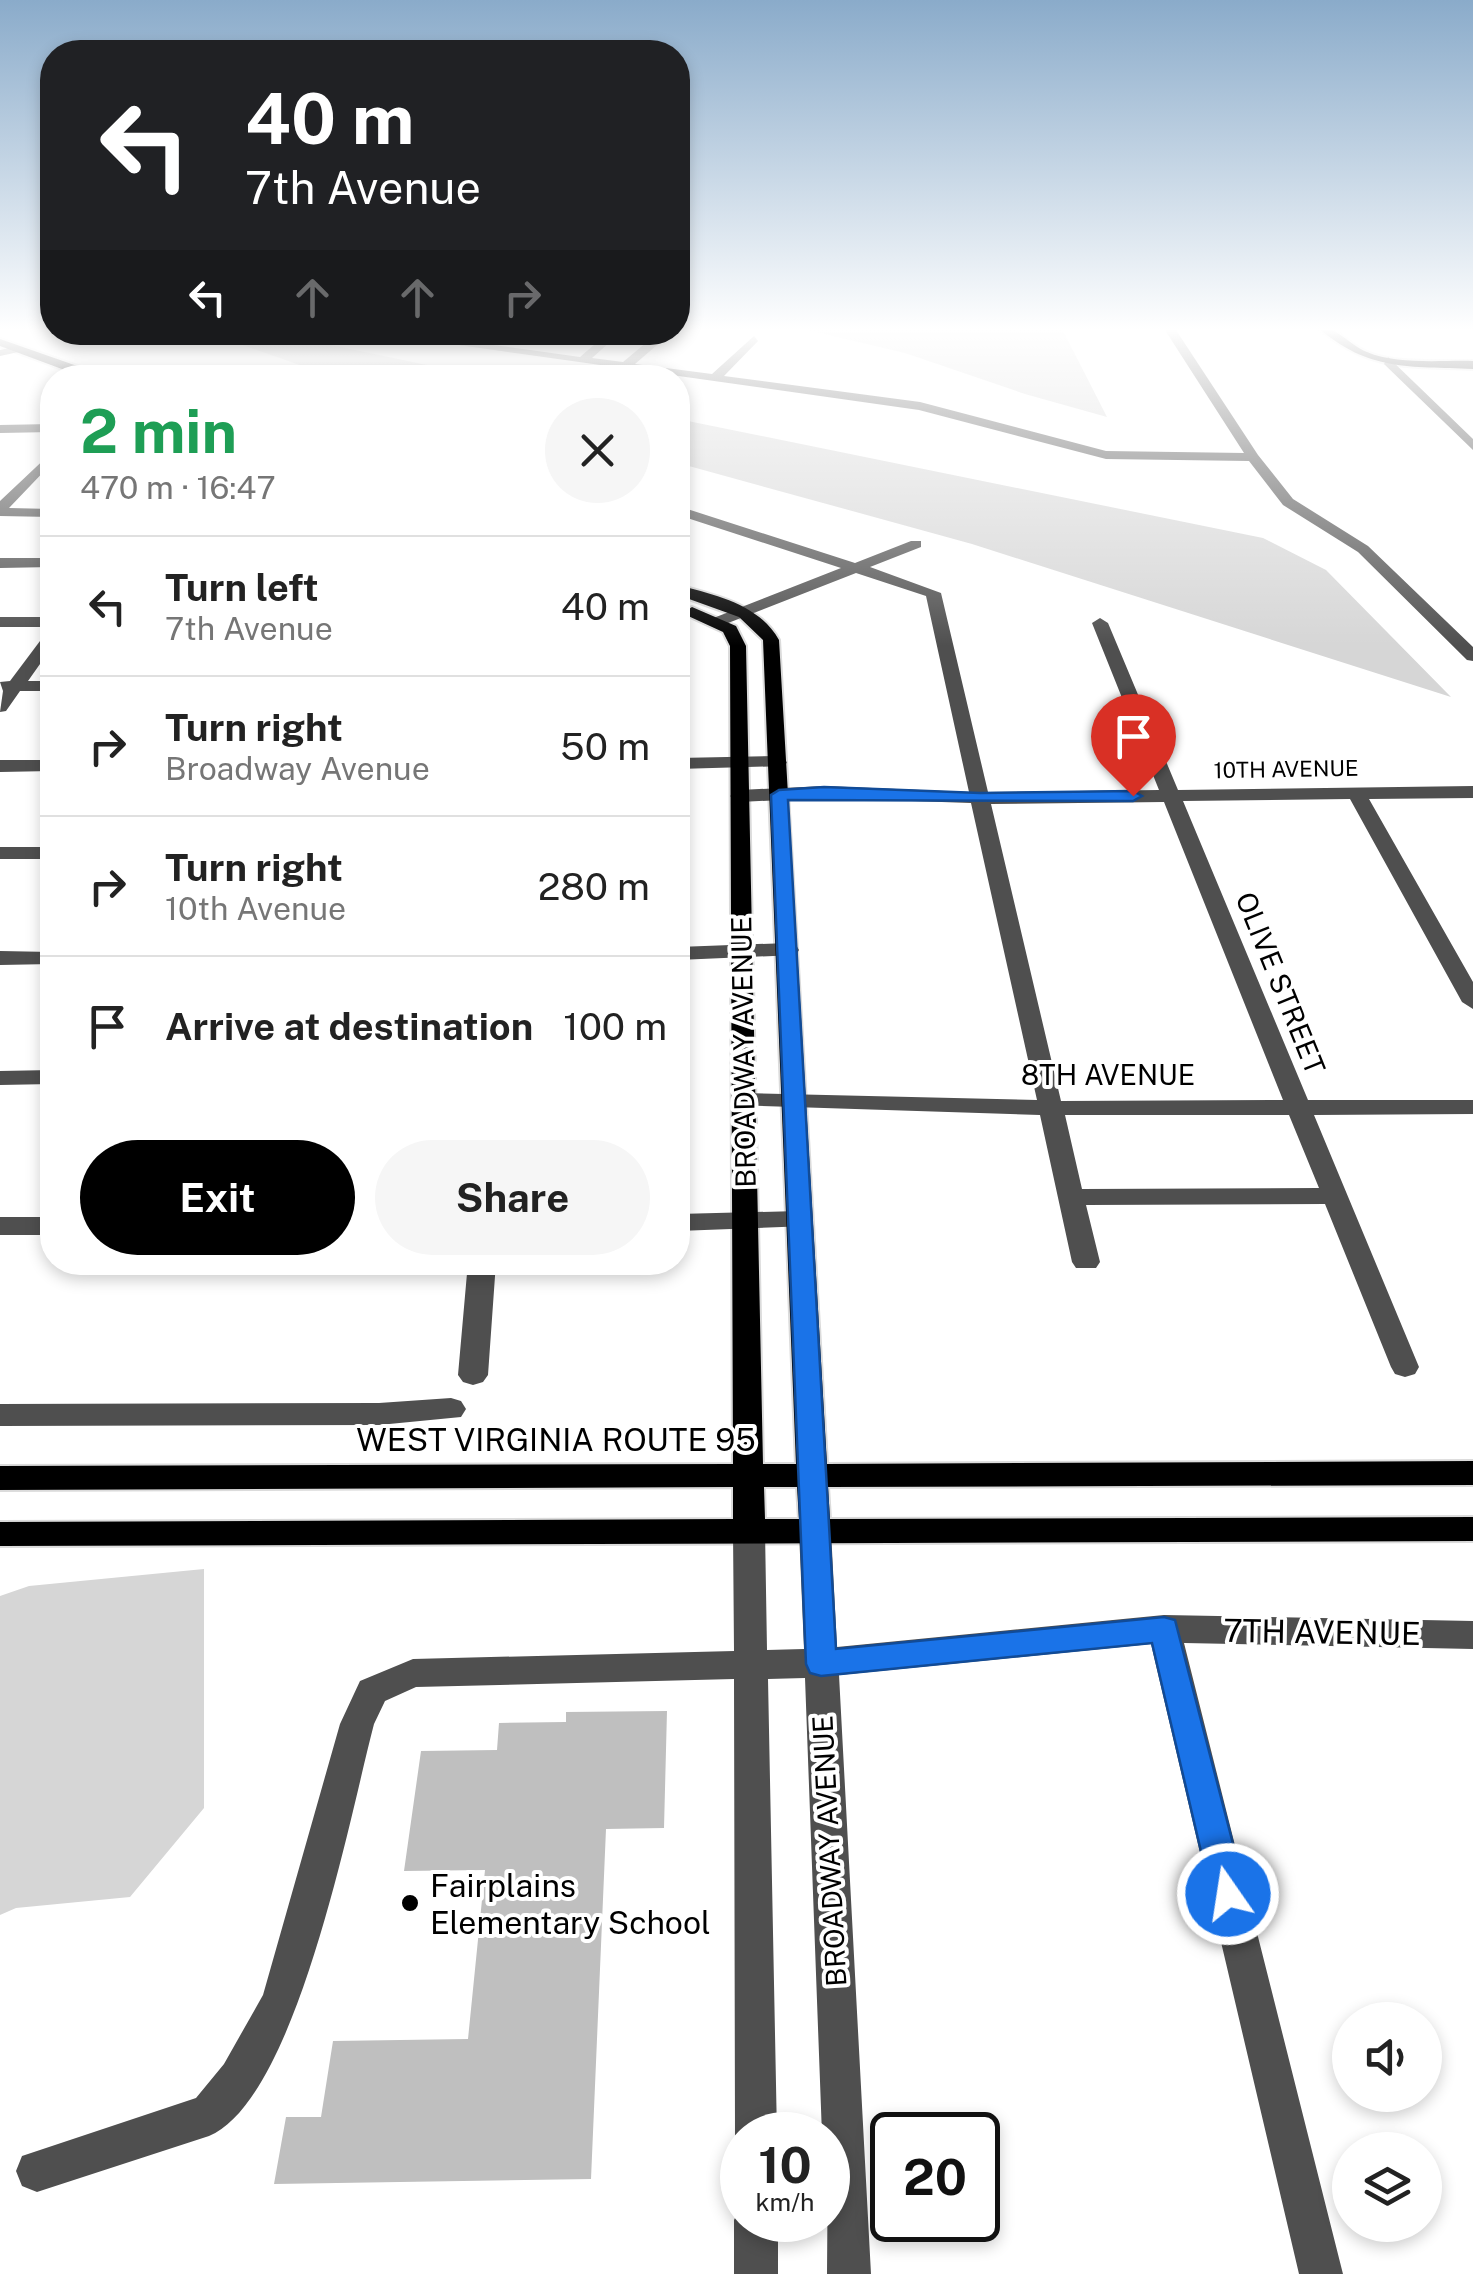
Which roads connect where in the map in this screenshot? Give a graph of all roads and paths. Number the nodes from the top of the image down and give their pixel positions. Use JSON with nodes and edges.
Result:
{"nodes":[{"id":1,"x":1023,"y":433,"type":"edge"},
{"id":2,"x":1237,"y":433,"type":"edge"},
{"id":3,"x":1253,"y":457,"type":"junction"},
{"id":4,"x":40,"y":469,"type":"edge"},
{"id":5,"x":0,"y":511,"type":"edge"},
{"id":6,"x":40,"y":512,"type":"edge"},
{"id":7,"x":690,"y":514,"type":"edge"},
{"id":8,"x":916,"y":544,"type":"dead end"},
{"id":9,"x":0,"y":563,"type":"edge"},
{"id":10,"x":40,"y":563,"type":"edge"},
{"id":11,"x":856,"y":569,"type":"junction"},
{"id":12,"x":690,"y":594,"type":"edge"},
{"id":13,"x":690,"y":612,"type":"edge"},
{"id":14,"x":743,"y":614,"type":"junction"},
{"id":15,"x":0,"y":622,"type":"edge"},
{"id":16,"x":40,"y":622,"type":"edge"},
{"id":17,"x":717,"y":622,"type":"junction"},
{"id":18,"x":1100,"y":622,"type":"dead end"},
{"id":19,"x":40,"y":650,"type":"edge"},
{"id":20,"x":1473,"y":656,"type":"edge"},
{"id":21,"x":8,"y":686,"type":"edge"},
{"id":22,"x":40,"y":686,"type":"edge"},
{"id":23,"x":0,"y":707,"type":"edge"},
{"id":24,"x":739,"y":762,"type":"junction"},
{"id":25,"x":778,"y":762,"type":"junction"},
{"id":26,"x":690,"y":764,"type":"edge"},
{"id":27,"x":0,"y":766,"type":"edge"},
{"id":28,"x":40,"y":766,"type":"edge"},
{"id":29,"x":1473,"y":792,"type":"edge"},
{"id":30,"x":1356,"y":794,"type":"junction"},
{"id":31,"x":779,"y":795,"type":"junction"},
{"id":32,"x":740,"y":796,"type":"junction"},
{"id":33,"x":1172,"y":796,"type":"junction"},
{"id":34,"x":980,"y":798,"type":"junction"},
{"id":35,"x":0,"y":853,"type":"edge"},
{"id":36,"x":40,"y":853,"type":"edge"},
{"id":37,"x":788,"y":950,"type":"junction"},
{"id":38,"x":742,"y":952,"type":"junction"},
{"id":39,"x":690,"y":954,"type":"edge"},
{"id":40,"x":0,"y":958,"type":"edge"},
{"id":41,"x":40,"y":958,"type":"edge"},
{"id":42,"x":1473,"y":1002,"type":"edge"},
{"id":43,"x":0,"y":1078,"type":"edge"},
{"id":44,"x":40,"y":1078,"type":"edge"},
{"id":45,"x":743,"y":1100,"type":"junction"},
{"id":46,"x":794,"y":1100,"type":"junction"},
{"id":47,"x":1473,"y":1106,"type":"edge"},
{"id":48,"x":1299,"y":1107,"type":"junction"},
{"id":49,"x":1050,"y":1108,"type":"junction"},
{"id":50,"x":1335,"y":1196,"type":"junction"},
{"id":51,"x":1071,"y":1197,"type":"junction"},
{"id":52,"x":799,"y":1220,"type":"junction"},
{"id":53,"x":744,"y":1221,"type":"junction"},
{"id":54,"x":690,"y":1222,"type":"edge"},
{"id":55,"x":0,"y":1226,"type":"edge"},
{"id":56,"x":40,"y":1226,"type":"edge"},
{"id":57,"x":1086,"y":1262,"type":"dead end"},
{"id":58,"x":481,"y":1275,"type":"edge"},
{"id":59,"x":1405,"y":1367,"type":"dead end"},
{"id":60,"x":473,"y":1375,"type":"dead end"},
{"id":61,"x":451,"y":1409,"type":"dead end"},
{"id":62,"x":0,"y":1414,"type":"edge"},
{"id":63,"x":1473,"y":1473,"type":"edge"},
{"id":64,"x":748,"y":1476,"type":"junction"},
{"id":65,"x":812,"y":1476,"type":"junction"},
{"id":66,"x":0,"y":1478,"type":"edge"},
{"id":67,"x":1473,"y":1529,"type":"edge"},
{"id":68,"x":749,"y":1531,"type":"junction"},
{"id":69,"x":815,"y":1531,"type":"junction"},
{"id":70,"x":0,"y":1534,"type":"edge"},
{"id":71,"x":1164,"y":1629,"type":"junction"},
{"id":72,"x":1473,"y":1635,"type":"edge"},
{"id":73,"x":821,"y":1664,"type":"junction"},
{"id":74,"x":752,"y":1665,"type":"junction"},
{"id":75,"x":756,"y":2112,"type":"edge"},
{"id":76,"x":37,"y":2172,"type":"dead end"},
{"id":77,"x":756,"y":2242,"type":"edge"},
{"id":78,"x":756,"y":2274,"type":"edge"},
{"id":79,"x":849,"y":2274,"type":"edge"},
{"id":80,"x":1321,"y":2274,"type":"edge"}],
"edges":[{"from":1,"to":3,"type":"street"},
{"from":2,"to":3,"type":"street"},
{"from":3,"to":20,"type":"street"},
{"from":4,"to":5,"type":"street"},
{"from":5,"to":6,"type":"street"},
{"from":7,"to":11,"type":"street"},
{"from":8,"to":11,"type":"street"},
{"from":9,"to":10,"type":"street"},
{"from":11,"to":14,"type":"street"},
{"from":11,"to":34,"type":"street"},
{"from":12,"to":14,"type":"main road"},
{"from":13,"to":17,"type":"main road"},
{"from":14,"to":17,"type":"street"},
{"from":14,"to":25,"type":"main road","name":"BROADWAY AVENUE"},
{"from":15,"to":16,"type":"street"},
{"from":17,"to":24,"type":"main road","name":"BROADWAY AVENUE"},
{"from":18,"to":33,"type":"street","name":"OLIVE STREET"},
{"from":19,"to":21,"type":"street"},
{"from":21,"to":22,"type":"street"},
{"from":21,"to":23,"type":"street"},
{"from":24,"to":25,"type":"street"},
{"from":24,"to":26,"type":"street"},
{"from":24,"to":32,"type":"main road","name":"BROADWAY AVENUE"},
{"from":25,"to":31,"type":"main road","name":"BROADWAY AVENUE"},
{"from":27,"to":28,"type":"street"},
{"from":29,"to":30,"type":"street","name":"10TH AVENUE"},
{"from":30,"to":33,"type":"street","name":"10TH AVENUE"},
{"from":30,"to":42,"type":"street"},
{"from":31,"to":32,"type":"street","name":"10TH AVENUE"},
{"from":31,"to":34,"type":"street","name":"10TH AVENUE"},
{"from":31,"to":37,"type":"main road","name":"BROADWAY AVENUE"},
{"from":32,"to":38,"type":"main road","name":"BROADWAY AVENUE"},
{"from":33,"to":34,"type":"street","name":"10TH AVENUE"},
{"from":33,"to":48,"type":"street","name":"OLIVE STREET"},
{"from":34,"to":49,"type":"street"},
{"from":35,"to":36,"type":"street"},
{"from":37,"to":38,"type":"street"},
{"from":37,"to":46,"type":"main road","name":"BROADWAY AVENUE"},
{"from":38,"to":39,"type":"street"},
{"from":38,"to":45,"type":"main road","name":"BROADWAY AVENUE"},
{"from":40,"to":41,"type":"street"},
{"from":43,"to":44,"type":"street"},
{"from":45,"to":46,"type":"street","name":"8TH AVENUE"},
{"from":45,"to":53,"type":"main road","name":"BROADWAY AVENUE"},
{"from":46,"to":49,"type":"street","name":"8TH AVENUE"},
{"from":46,"to":52,"type":"main road","name":"BROADWAY AVENUE"},
{"from":47,"to":48,"type":"street","name":"8TH AVENUE"},
{"from":48,"to":49,"type":"street","name":"8TH AVENUE"},
{"from":48,"to":50,"type":"street","name":"OLIVE STREET"},
{"from":49,"to":51,"type":"street"},
{"from":50,"to":51,"type":"street"},
{"from":50,"to":59,"type":"street","name":"OLIVE STREET"},
{"from":51,"to":57,"type":"street"},
{"from":52,"to":53,"type":"street"},
{"from":52,"to":65,"type":"main road","name":"BROADWAY AVENUE"},
{"from":53,"to":54,"type":"street"},
{"from":53,"to":64,"type":"main road","name":"BROADWAY AVENUE"},
{"from":55,"to":56,"type":"street"},
{"from":58,"to":60,"type":"street"},
{"from":61,"to":62,"type":"street"},
{"from":63,"to":65,"type":"main road","name":"WEST VIRGINIA ROUTE 95"},
{"from":64,"to":65,"type":"main road","name":"WEST VIRGINIA ROUTE 95"},
{"from":64,"to":66,"type":"main road","name":"WEST VIRGINIA ROUTE 95"},
{"from":64,"to":68,"type":"main road","name":"BROADWAY AVENUE"},
{"from":65,"to":69,"type":"main road","name":"BROADWAY AVENUE"},
{"from":67,"to":69,"type":"main road"},
{"from":68,"to":69,"type":"main road"},
{"from":68,"to":70,"type":"main road"},
{"from":68,"to":74,"type":"street","name":"BROADWAY AVENUE"},
{"from":69,"to":73,"type":"street","name":"BROADWAY AVENUE"},
{"from":71,"to":72,"type":"street","name":"7TH AVENUE"},
{"from":71,"to":73,"type":"street","name":"7TH AVENUE"},
{"from":71,"to":80,"type":"street"},
{"from":73,"to":74,"type":"street","name":"7TH AVENUE"},
{"from":73,"to":79,"type":"street","name":"BROADWAY AVENUE"},
{"from":74,"to":75,"type":"street","name":"BROADWAY AVENUE"},
{"from":74,"to":76,"type":"street","name":"7TH AVENUE"},
{"from":77,"to":78,"type":"street"}]}
